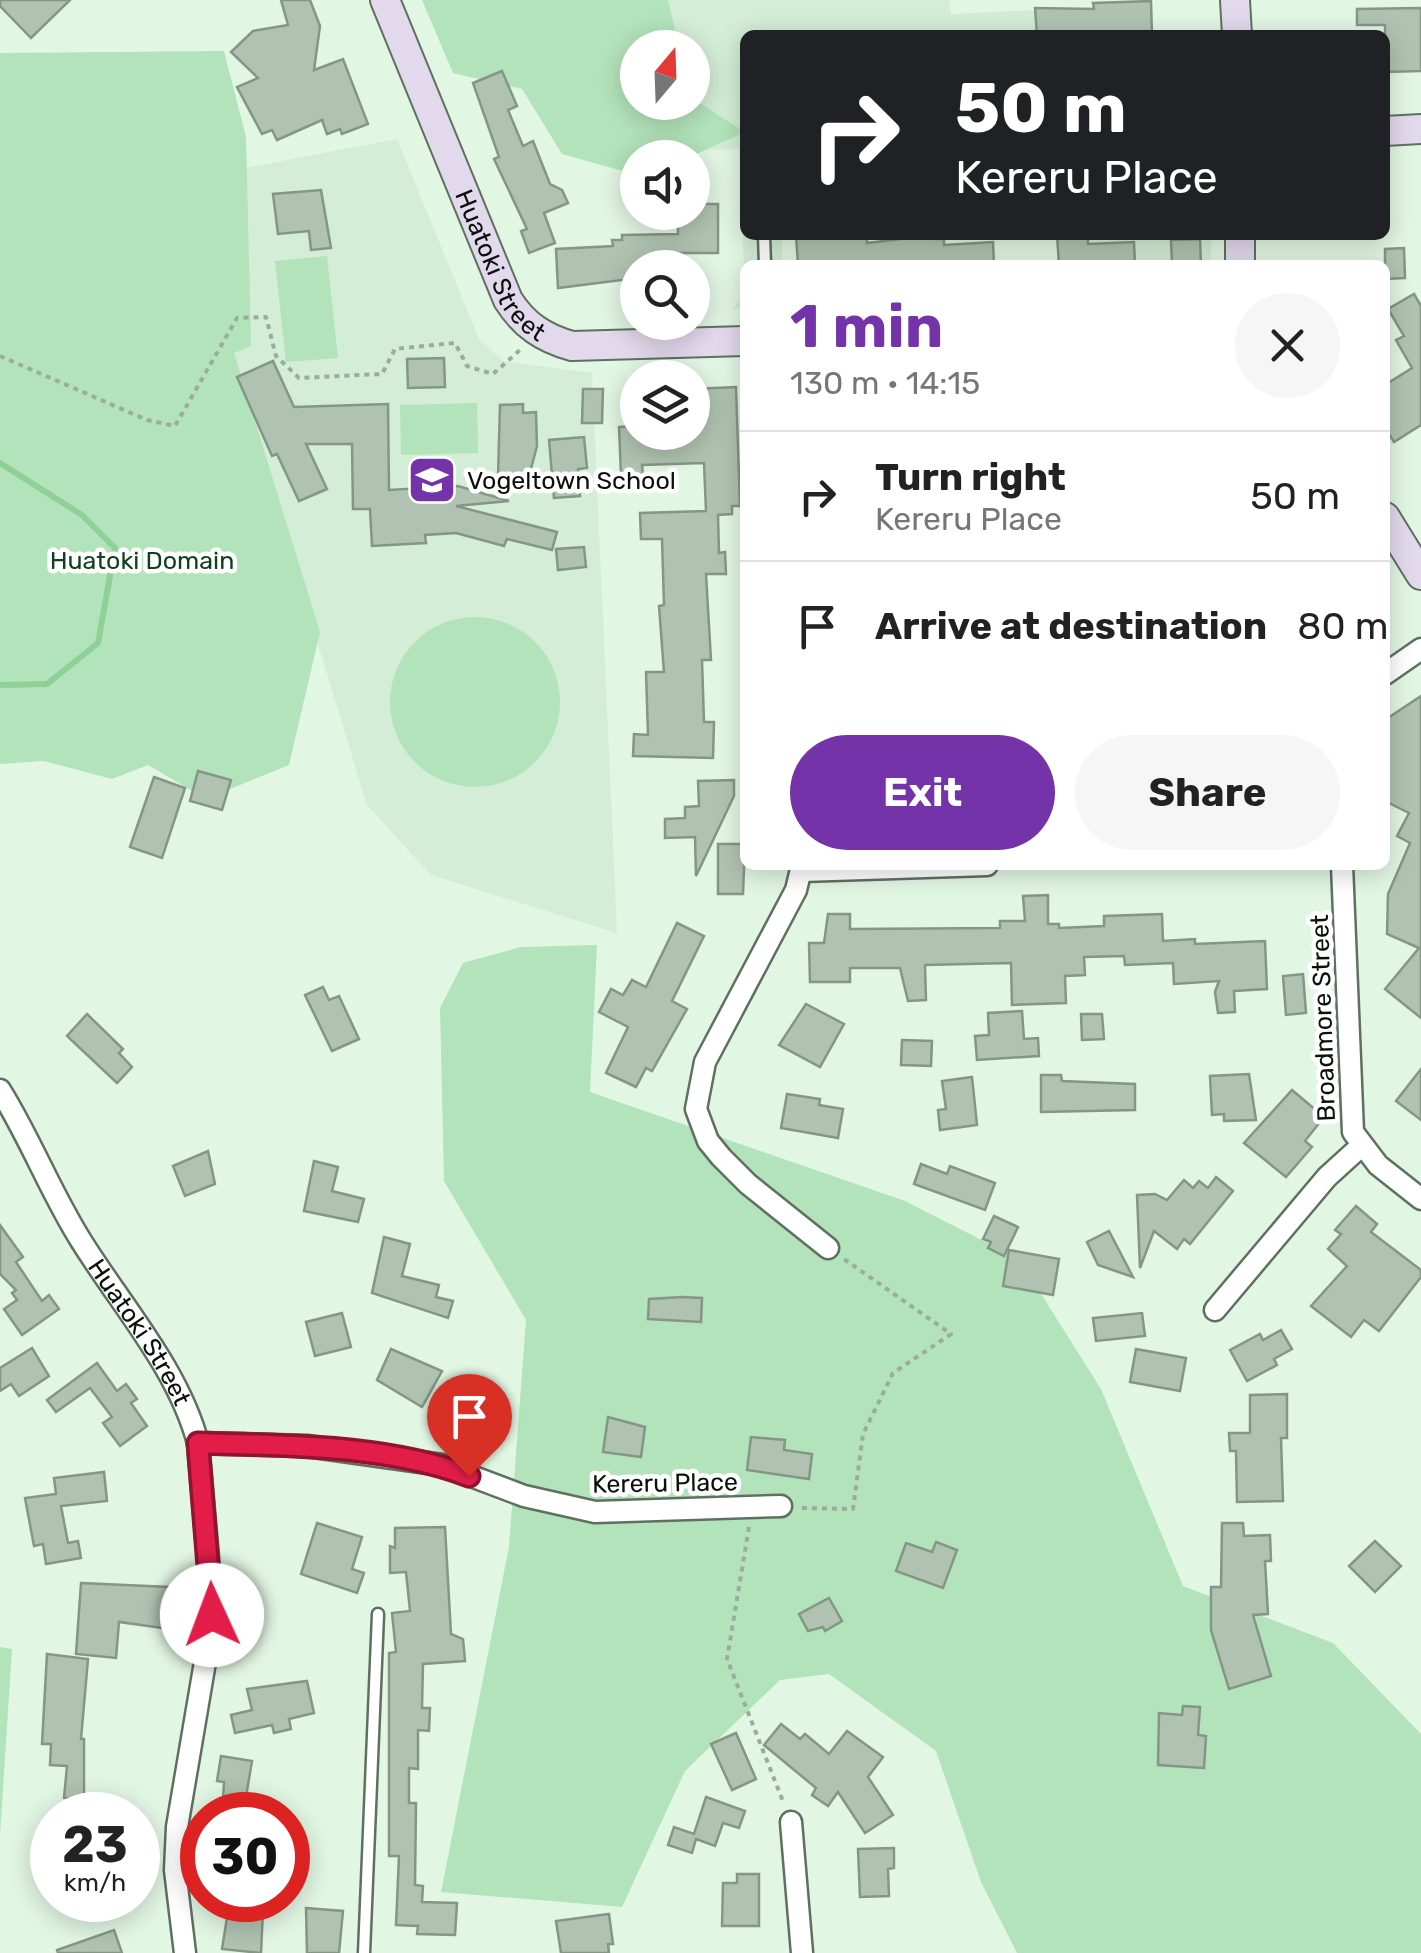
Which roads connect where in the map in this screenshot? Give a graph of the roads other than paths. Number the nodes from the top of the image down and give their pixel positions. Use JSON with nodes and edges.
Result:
{"nodes":[{"id":1,"x":385,"y":0,"type":"edge"},
{"id":2,"x":1235,"y":0,"type":"edge"},
{"id":3,"x":1238,"y":30,"type":"edge"},
{"id":4,"x":1421,"y":130,"type":"edge"},
{"id":5,"x":1390,"y":131,"type":"edge"},
{"id":6,"x":740,"y":342,"type":"edge"},
{"id":7,"x":1390,"y":525,"type":"edge"},
{"id":8,"x":1421,"y":575,"type":"edge"},
{"id":9,"x":1421,"y":649,"type":"edge"},
{"id":10,"x":1390,"y":671,"type":"edge"},
{"id":11,"x":801,"y":870,"type":"edge"},
{"id":12,"x":1342,"y":870,"type":"edge"},
{"id":13,"x":0,"y":1090,"type":"edge"},
{"id":14,"x":1360,"y":1147,"type":"junction"},
{"id":15,"x":1421,"y":1199,"type":"edge"},
{"id":16,"x":828,"y":1248,"type":"road end"},
{"id":17,"x":1215,"y":1310,"type":"dead end"},
{"id":18,"x":198,"y":1443,"type":"junction"},
{"id":19,"x":781,"y":1506,"type":"dead end"},
{"id":20,"x":378,"y":1614,"type":"dead end"},
{"id":21,"x":791,"y":1822,"type":"road end"},
{"id":22,"x":185,"y":1953,"type":"edge"},
{"id":23,"x":364,"y":1953,"type":"edge"},
{"id":24,"x":802,"y":1953,"type":"edge"}],
"edges":[{"from":1,"to":6,"type":"main road","name":"Huatoki Street"},
{"from":2,"to":3,"type":"main road"},
{"from":4,"to":5,"type":"main road"},
{"from":7,"to":8,"type":"main road"},
{"from":9,"to":10,"type":"street"},
{"from":11,"to":16,"type":"street"},
{"from":12,"to":14,"type":"street","name":"Broadmore Street"},
{"from":13,"to":18,"type":"street","name":"Huatoki Street"},
{"from":14,"to":15,"type":"street","name":"Broadmore Street"},
{"from":14,"to":17,"type":"street"},
{"from":18,"to":19,"type":"street","name":"Kereru Place"},
{"from":18,"to":22,"type":"street","name":"Huatoki Street"},
{"from":20,"to":23,"type":"lane"},
{"from":21,"to":24,"type":"street"}]}
